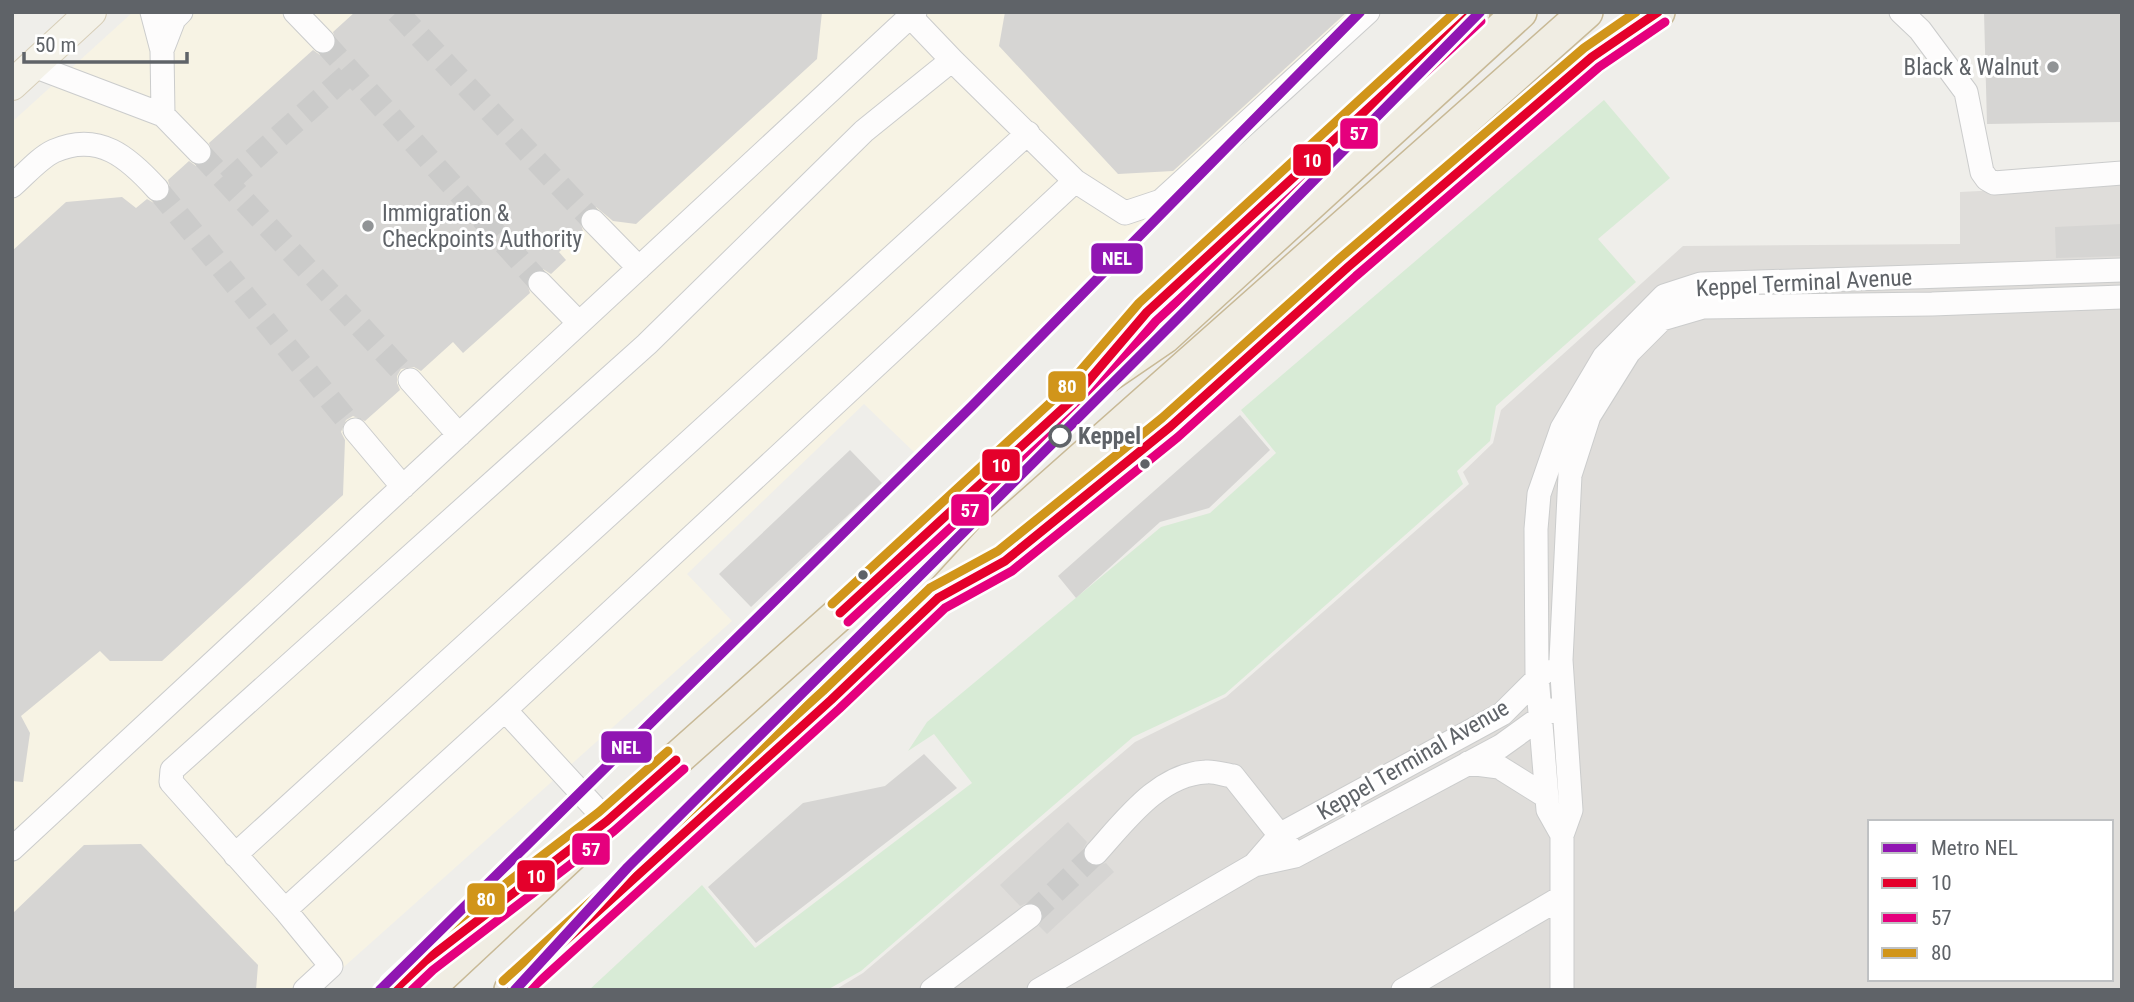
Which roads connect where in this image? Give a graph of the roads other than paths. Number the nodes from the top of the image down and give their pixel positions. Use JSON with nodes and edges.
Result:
{"nodes":[{"id":1,"x":91,"y":12,"type":"edge"},
{"id":2,"x":152,"y":12,"type":"edge"},
{"id":3,"x":181,"y":12,"type":"edge"},
{"id":4,"x":295,"y":12,"type":"edge"},
{"id":5,"x":1368,"y":12,"type":"edge"},
{"id":6,"x":1443,"y":12,"type":"edge"},
{"id":7,"x":1473,"y":12,"type":"edge"},
{"id":8,"x":1520,"y":12,"type":"edge"},
{"id":9,"x":1586,"y":12,"type":"edge"},
{"id":10,"x":1658,"y":12,"type":"edge"},
{"id":11,"x":1901,"y":12,"type":"edge"},
{"id":12,"x":913,"y":14,"type":"edge"},
{"id":13,"x":323,"y":41,"type":"tunnel mouth"},
{"id":14,"x":162,"y":50,"type":"junction"},
{"id":15,"x":952,"y":60,"type":"junction"},
{"id":16,"x":34,"y":66,"type":"junction"},
{"id":17,"x":12,"y":85,"type":"edge"},
{"id":18,"x":163,"y":115,"type":"junction"},
{"id":19,"x":1354,"y":120,"type":"junction"},
{"id":20,"x":1028,"y":133,"type":"junction"},
{"id":21,"x":200,"y":152,"type":"tunnel mouth"},
{"id":22,"x":2122,"y":173,"type":"edge"},
{"id":23,"x":1075,"y":181,"type":"junction"},
{"id":24,"x":12,"y":186,"type":"edge"},
{"id":25,"x":157,"y":190,"type":"tunnel mouth"},
{"id":26,"x":593,"y":221,"type":"tunnel mouth"},
{"id":27,"x":639,"y":268,"type":"junction"},
{"id":28,"x":2122,"y":270,"type":"edge"},
{"id":29,"x":540,"y":283,"type":"tunnel mouth"},
{"id":30,"x":2122,"y":297,"type":"edge"},
{"id":31,"x":579,"y":323,"type":"junction"},
{"id":32,"x":410,"y":380,"type":"tunnel mouth"},
{"id":33,"x":1072,"y":400,"type":"junction"},
{"id":34,"x":355,"y":430,"type":"tunnel mouth"},
{"id":35,"x":459,"y":435,"type":"junction"},
{"id":36,"x":403,"y":486,"type":"junction"},
{"id":37,"x":938,"y":598,"type":"junction"},
{"id":38,"x":1561,"y":660,"type":"junction"},
{"id":39,"x":1537,"y":676,"type":"junction"},
{"id":40,"x":1565,"y":699,"type":"junction"},
{"id":41,"x":505,"y":710,"type":"junction"},
{"id":42,"x":1541,"y":718,"type":"junction"},
{"id":43,"x":1468,"y":763,"type":"junction"},
{"id":44,"x":1547,"y":797,"type":"junction"},
{"id":45,"x":607,"y":821,"type":"junction"},
{"id":46,"x":1281,"y":834,"type":"junction"},
{"id":47,"x":1562,"y":835,"type":"junction"},
{"id":48,"x":12,"y":849,"type":"edge"},
{"id":49,"x":1096,"y":853,"type":"tunnel mouth"},
{"id":50,"x":235,"y":855,"type":"junction"},
{"id":51,"x":1295,"y":856,"type":"junction"},
{"id":52,"x":1254,"y":865,"type":"junction"},
{"id":53,"x":1562,"y":897,"type":"junction"},
{"id":54,"x":285,"y":909,"type":"junction"},
{"id":55,"x":1030,"y":916,"type":"tunnel mouth"},
{"id":56,"x":426,"y":975,"type":"edge"},
{"id":57,"x":305,"y":990,"type":"edge"},
{"id":58,"x":376,"y":990,"type":"edge"},
{"id":59,"x":394,"y":990,"type":"edge"},
{"id":60,"x":512,"y":990,"type":"edge"},
{"id":61,"x":932,"y":990,"type":"edge"},
{"id":62,"x":1039,"y":990,"type":"edge"},
{"id":63,"x":1403,"y":990,"type":"edge"},
{"id":64,"x":1562,"y":990,"type":"edge"}],
"edges":[{"from":1,"to":16,"type":"main road"},
{"from":2,"to":14,"type":"lane"},
{"from":3,"to":14,"type":"lane"},
{"from":4,"to":13,"type":"lane"},
{"from":5,"to":23,"type":"lane"},
{"from":6,"to":19,"type":"highway"},
{"from":7,"to":19,"type":"highway"},
{"from":8,"to":33,"type":"highway"},
{"from":9,"to":37,"type":"highway"},
{"from":10,"to":37,"type":"highway"},
{"from":11,"to":22,"type":"lane"},
{"from":12,"to":15,"type":"lane"},
{"from":12,"to":27,"type":"lane"},
{"from":14,"to":18,"type":"lane"},
{"from":15,"to":20,"type":"lane"},
{"from":15,"to":50,"type":"lane"},
{"from":16,"to":17,"type":"main road"},
{"from":16,"to":18,"type":"lane"},
{"from":18,"to":21,"type":"lane"},
{"from":19,"to":33,"type":"highway"},
{"from":20,"to":23,"type":"lane"},
{"from":20,"to":50,"type":"lane"},
{"from":23,"to":41,"type":"lane"},
{"from":24,"to":25,"type":"lane"},
{"from":26,"to":27,"type":"lane"},
{"from":27,"to":31,"type":"lane"},
{"from":28,"to":39,"type":"lane","name":"Keppel Terminal Avenue"},
{"from":29,"to":31,"type":"lane"},
{"from":30,"to":38,"type":"lane","name":"Keppel Terminal Avenue"},
{"from":31,"to":35,"type":"lane"},
{"from":32,"to":35,"type":"lane"},
{"from":33,"to":45,"type":"highway"},
{"from":34,"to":36,"type":"lane"},
{"from":35,"to":36,"type":"lane"},
{"from":36,"to":48,"type":"lane"},
{"from":37,"to":60,"type":"highway"},
{"from":38,"to":39,"type":"lane"},
{"from":38,"to":40,"type":"lane","name":"Keppel Terminal Avenue"},
{"from":39,"to":42,"type":"lane"},
{"from":39,"to":46,"type":"lane","name":"Keppel Terminal Avenue"},
{"from":40,"to":42,"type":"lane","name":"Keppel Terminal Avenue"},
{"from":40,"to":47,"type":"lane","name":"Keppel Terminal Avenue"},
{"from":41,"to":45,"type":"lane"},
{"from":41,"to":54,"type":"lane"},
{"from":42,"to":43,"type":"lane","name":"Keppel Terminal Avenue"},
{"from":42,"to":44,"type":"lane"},
{"from":43,"to":44,"type":"lane"},
{"from":43,"to":51,"type":"lane","name":"Keppel Terminal Avenue"},
{"from":44,"to":47,"type":"lane"},
{"from":45,"to":56,"type":"highway"},
{"from":46,"to":49,"type":"lane"},
{"from":46,"to":51,"type":"lane"},
{"from":46,"to":52,"type":"lane","name":"Keppel Terminal Avenue"},
{"from":47,"to":53,"type":"lane"},
{"from":50,"to":54,"type":"lane"},
{"from":51,"to":52,"type":"lane","name":"Keppel Terminal Avenue"},
{"from":52,"to":62,"type":"lane","name":"Keppel Terminal Avenue"},
{"from":53,"to":63,"type":"lane"},
{"from":53,"to":64,"type":"lane"},
{"from":54,"to":57,"type":"lane"},
{"from":55,"to":61,"type":"lane"},
{"from":56,"to":58,"type":"highway"},
{"from":56,"to":59,"type":"highway"}]}
